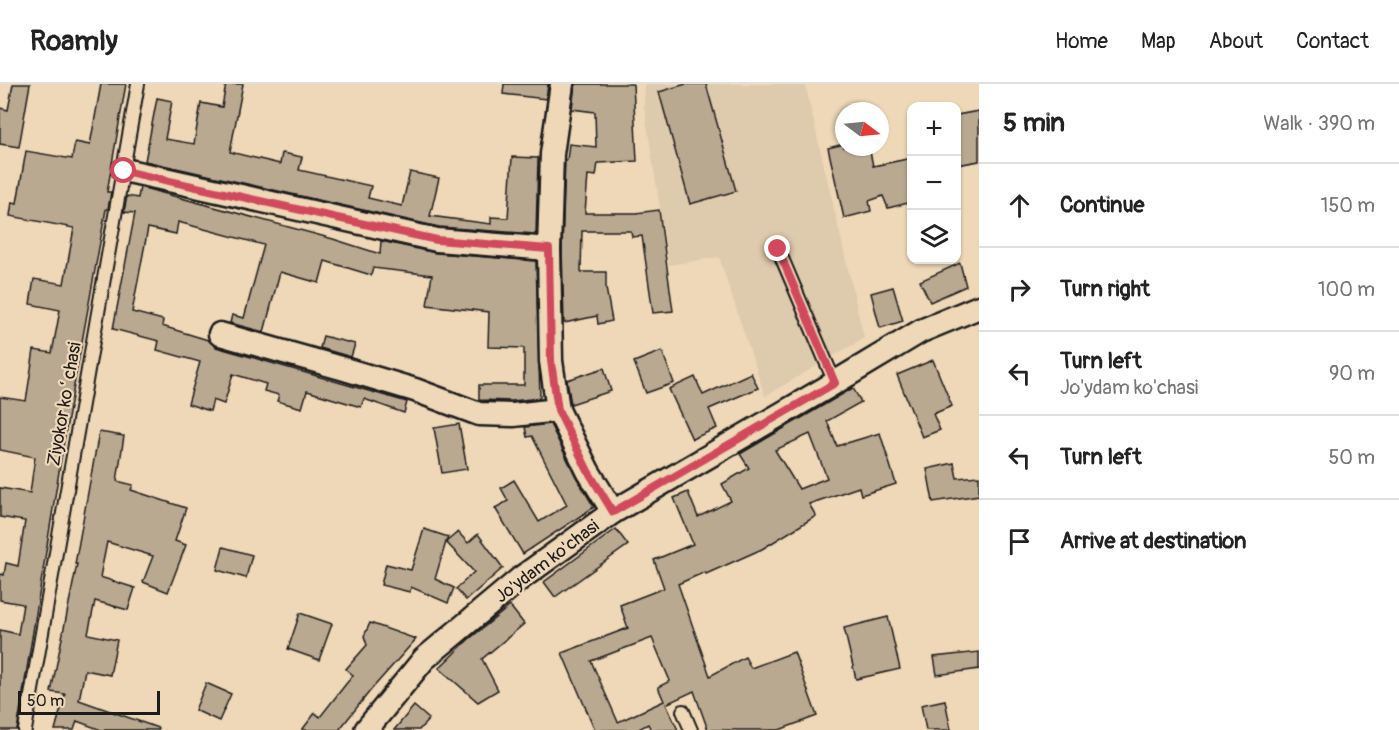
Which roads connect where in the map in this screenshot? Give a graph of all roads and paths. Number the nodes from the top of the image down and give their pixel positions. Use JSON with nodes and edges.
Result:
{"nodes":[{"id":1,"x":138,"y":84,"type":"edge"},
{"id":2,"x":562,"y":84,"type":"edge"},
{"id":3,"x":124,"y":171,"type":"junction"},
{"id":4,"x":549,"y":249,"type":"junction"},
{"id":5,"x":778,"y":249,"type":"dead end"},
{"id":6,"x":979,"y":307,"type":"edge"},
{"id":7,"x":220,"y":334,"type":"dead end"},
{"id":8,"x":835,"y":383,"type":"junction"},
{"id":9,"x":558,"y":410,"type":"junction"},
{"id":10,"x":613,"y":512,"type":"junction"},
{"id":11,"x":683,"y":711,"type":"dead end"},
{"id":12,"x":25,"y":730,"type":"edge"},
{"id":13,"x":366,"y":730,"type":"edge"},
{"id":14,"x":691,"y":730,"type":"edge"}],
"edges":[{"from":1,"to":3,"type":"lane","name":"Ziyokor koʻchasi"},
{"from":2,"to":4,"type":"street"},
{"from":3,"to":4,"type":"street"},
{"from":3,"to":12,"type":"lane","name":"Ziyokor koʻchasi"},
{"from":4,"to":9,"type":"street"},
{"from":5,"to":8,"type":"lane"},
{"from":6,"to":8,"type":"street","name":"Jo'ydam ko'chasi"},
{"from":7,"to":9,"type":"street"},
{"from":8,"to":10,"type":"street","name":"Jo'ydam ko'chasi"},
{"from":9,"to":10,"type":"street"},
{"from":10,"to":13,"type":"street","name":"Jo'ydam ko'chasi"},
{"from":11,"to":14,"type":"lane"}]}
